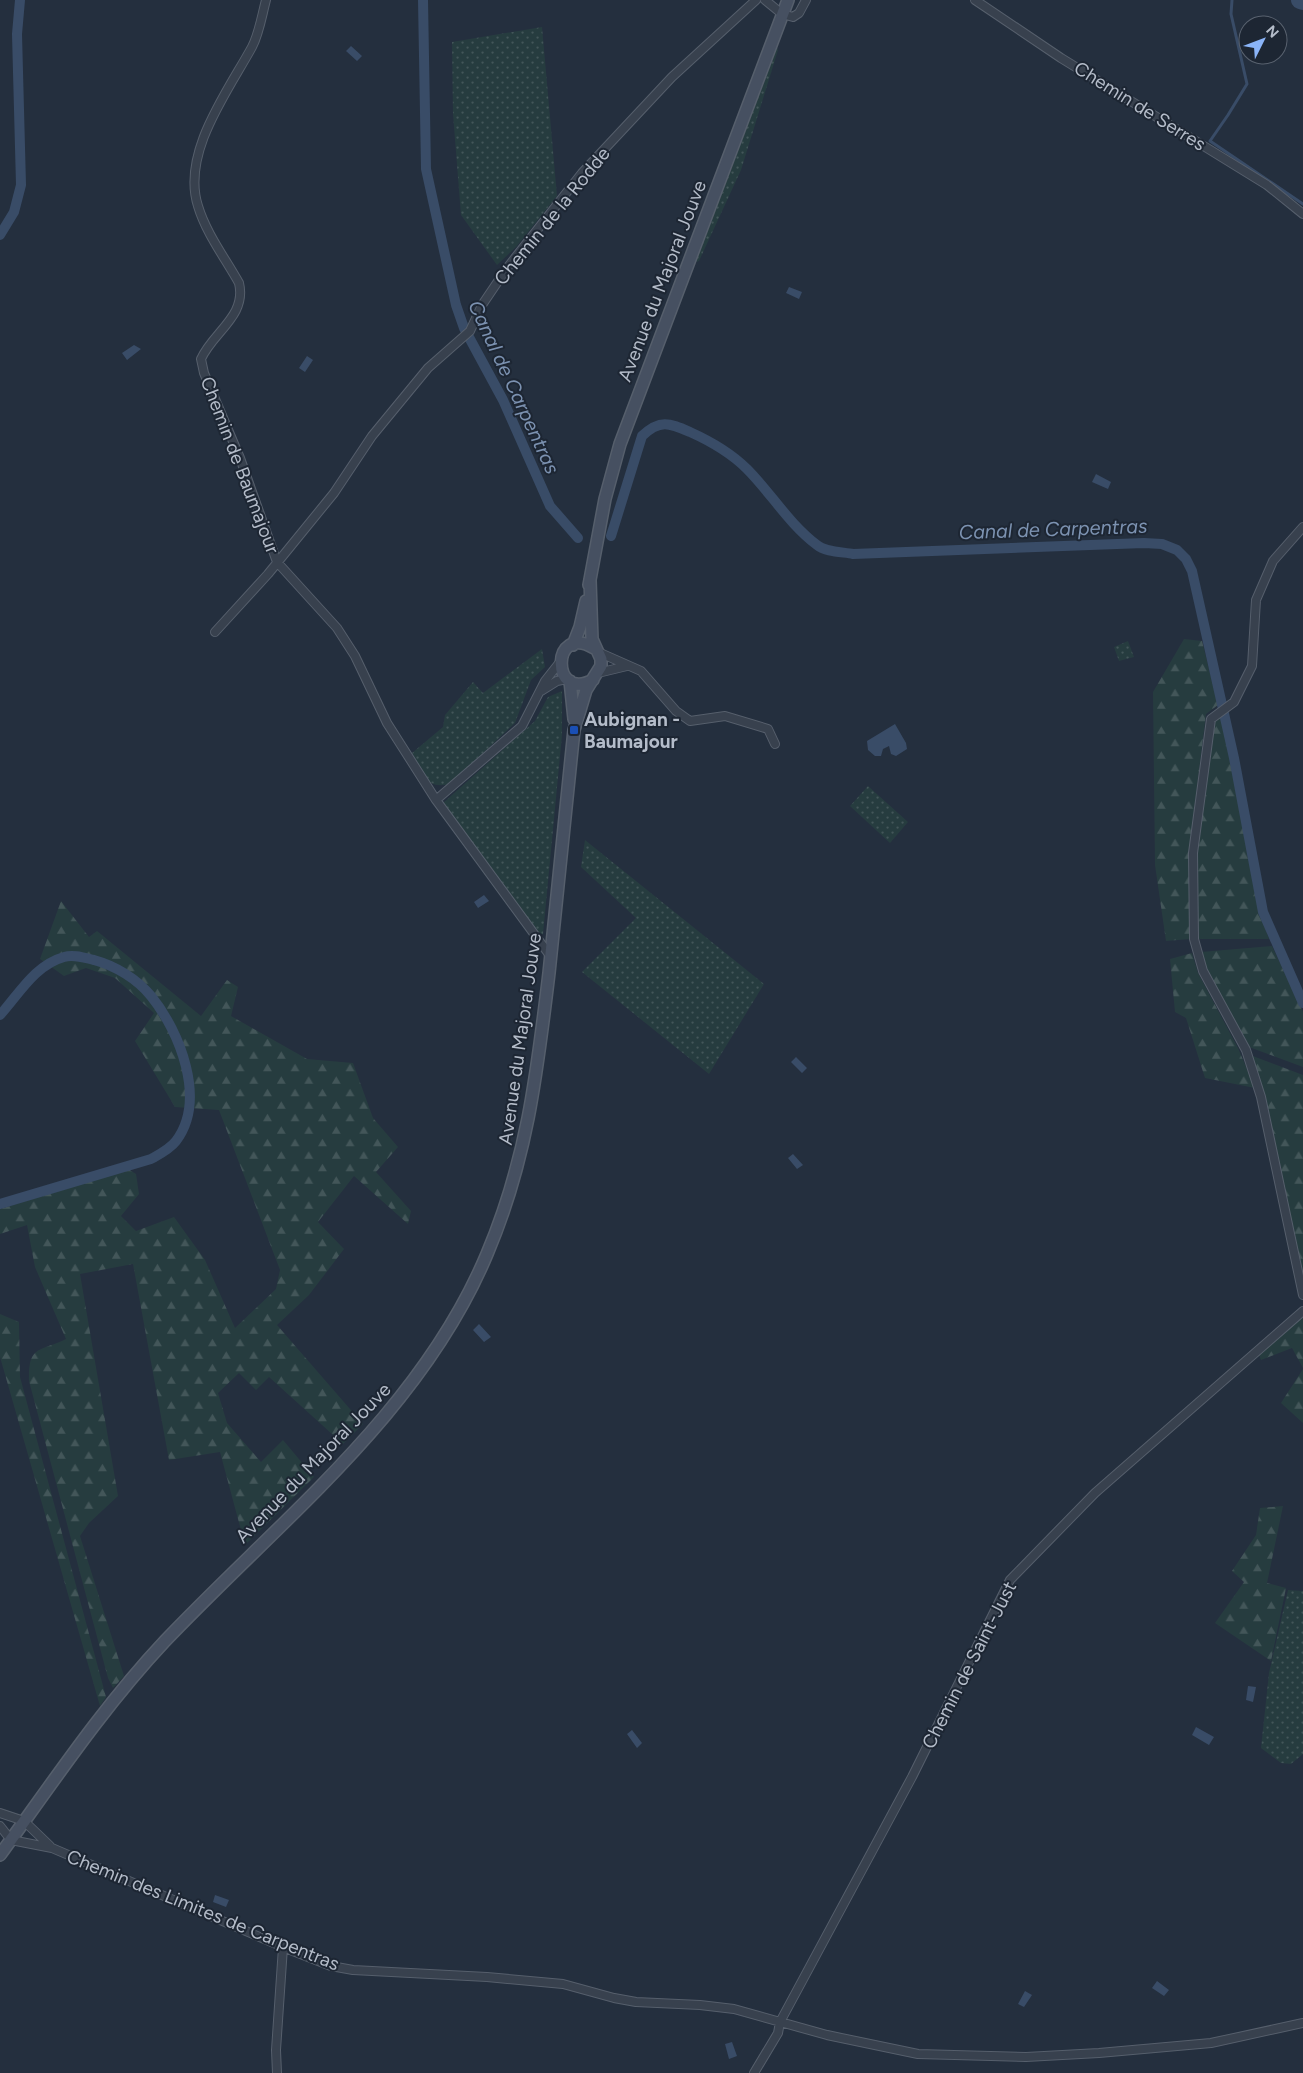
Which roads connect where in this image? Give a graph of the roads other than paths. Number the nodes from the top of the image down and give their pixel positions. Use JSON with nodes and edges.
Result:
{"nodes":[{"id":1,"x":266,"y":0,"type":"edge"},
{"id":2,"x":756,"y":0,"type":"edge"},
{"id":3,"x":765,"y":0,"type":"edge"},
{"id":4,"x":788,"y":0,"type":"edge"},
{"id":5,"x":806,"y":0,"type":"edge"},
{"id":6,"x":975,"y":0,"type":"edge"},
{"id":7,"x":782,"y":14,"type":"junction"},
{"id":8,"x":1303,"y":214,"type":"edge"},
{"id":9,"x":1303,"y":527,"type":"edge"},
{"id":10,"x":277,"y":562,"type":"junction"},
{"id":11,"x":590,"y":580,"type":"junction"},
{"id":12,"x":215,"y":632,"type":"dead end"},
{"id":13,"x":573,"y":645,"type":"junction"},
{"id":14,"x":596,"y":650,"type":"junction"},
{"id":15,"x":560,"y":662,"type":"junction"},
{"id":16,"x":629,"y":666,"type":"junction"},
{"id":17,"x":596,"y":676,"type":"junction"},
{"id":18,"x":569,"y":680,"type":"junction"},
{"id":19,"x":540,"y":692,"type":"junction"},
{"id":20,"x":574,"y":730,"type":"junction"},
{"id":21,"x":775,"y":744,"type":"dead end"},
{"id":22,"x":436,"y":800,"type":"junction"},
{"id":23,"x":551,"y":957,"type":"junction"},
{"id":24,"x":1303,"y":1295,"type":"edge"},
{"id":25,"x":1303,"y":1311,"type":"edge"},
{"id":26,"x":0,"y":1813,"type":"edge"},
{"id":27,"x":24,"y":1821,"type":"junction"},
{"id":28,"x":0,"y":1826,"type":"edge"},
{"id":29,"x":12,"y":1838,"type":"junction"},
{"id":30,"x":52,"y":1848,"type":"junction"},
{"id":31,"x":0,"y":1855,"type":"edge"},
{"id":32,"x":283,"y":1947,"type":"junction"},
{"id":33,"x":780,"y":2022,"type":"junction"},
{"id":34,"x":1303,"y":2023,"type":"edge"},
{"id":35,"x":277,"y":2073,"type":"edge"},
{"id":36,"x":754,"y":2073,"type":"edge"}],
"edges":[{"from":1,"to":10,"type":"street","name":"Chemin de Baumajour"},
{"from":2,"to":10,"type":"street","name":"Chemin de la Rodde"},
{"from":3,"to":7,"type":"street"},
{"from":4,"to":7,"type":"main road","name":"Avenue du Majoral Jouve"},
{"from":5,"to":7,"type":"street"},
{"from":6,"to":8,"type":"street","name":"Chemin de Serres"},
{"from":7,"to":11,"type":"main road","name":"Avenue du Majoral Jouve"},
{"from":9,"to":24,"type":"street"},
{"from":10,"to":12,"type":"street","name":"Chemin de la Rodde"},
{"from":10,"to":22,"type":"street","name":"Chemin de Baumajour"},
{"from":11,"to":13,"type":"main road","name":"Avenue du Majoral Jouve"},
{"from":11,"to":14,"type":"main road","name":"Avenue du Majoral Jouve"},
{"from":13,"to":14,"type":"main road"},
{"from":13,"to":15,"type":"main road","name":"Avenue du Majoral Jouve"},
{"from":14,"to":16,"type":"street"},
{"from":14,"to":17,"type":"main road","name":"Avenue du Majoral Jouve"},
{"from":15,"to":18,"type":"main road","name":"Avenue du Majoral Jouve"},
{"from":15,"to":19,"type":"street"},
{"from":16,"to":17,"type":"street"},
{"from":16,"to":21,"type":"street"},
{"from":17,"to":18,"type":"main road"},
{"from":17,"to":20,"type":"main road","name":"Avenue du Majoral Jouve"},
{"from":18,"to":19,"type":"street"},
{"from":18,"to":20,"type":"main road","name":"Avenue du Majoral Jouve"},
{"from":19,"to":22,"type":"street"},
{"from":20,"to":23,"type":"main road","name":"Avenue du Majoral Jouve"},
{"from":22,"to":23,"type":"street","name":"Chemin de Baumajour"},
{"from":23,"to":27,"type":"main road","name":"Avenue du Majoral Jouve"},
{"from":25,"to":33,"type":"street","name":"Chemin de Saint-Just"},
{"from":26,"to":27,"type":"street"},
{"from":27,"to":29,"type":"main road","name":"Avenue du Majoral Jouve"},
{"from":27,"to":30,"type":"street","name":"Chemin des Limites de Carpentras"},
{"from":28,"to":29,"type":"street"},
{"from":29,"to":30,"type":"street","name":"Chemin des Limites de Carpentras"},
{"from":29,"to":31,"type":"main road","name":"Avenue du Majoral Jouve"},
{"from":30,"to":32,"type":"street","name":"Chemin des Limites de Carpentras"},
{"from":32,"to":33,"type":"street","name":"Chemin des Limites de Carpentras"},
{"from":32,"to":35,"type":"street"},
{"from":33,"to":34,"type":"street","name":"Chemin des Limites de Carpentras"},
{"from":33,"to":36,"type":"street","name":"Chemin de Saint-Just"}]}
